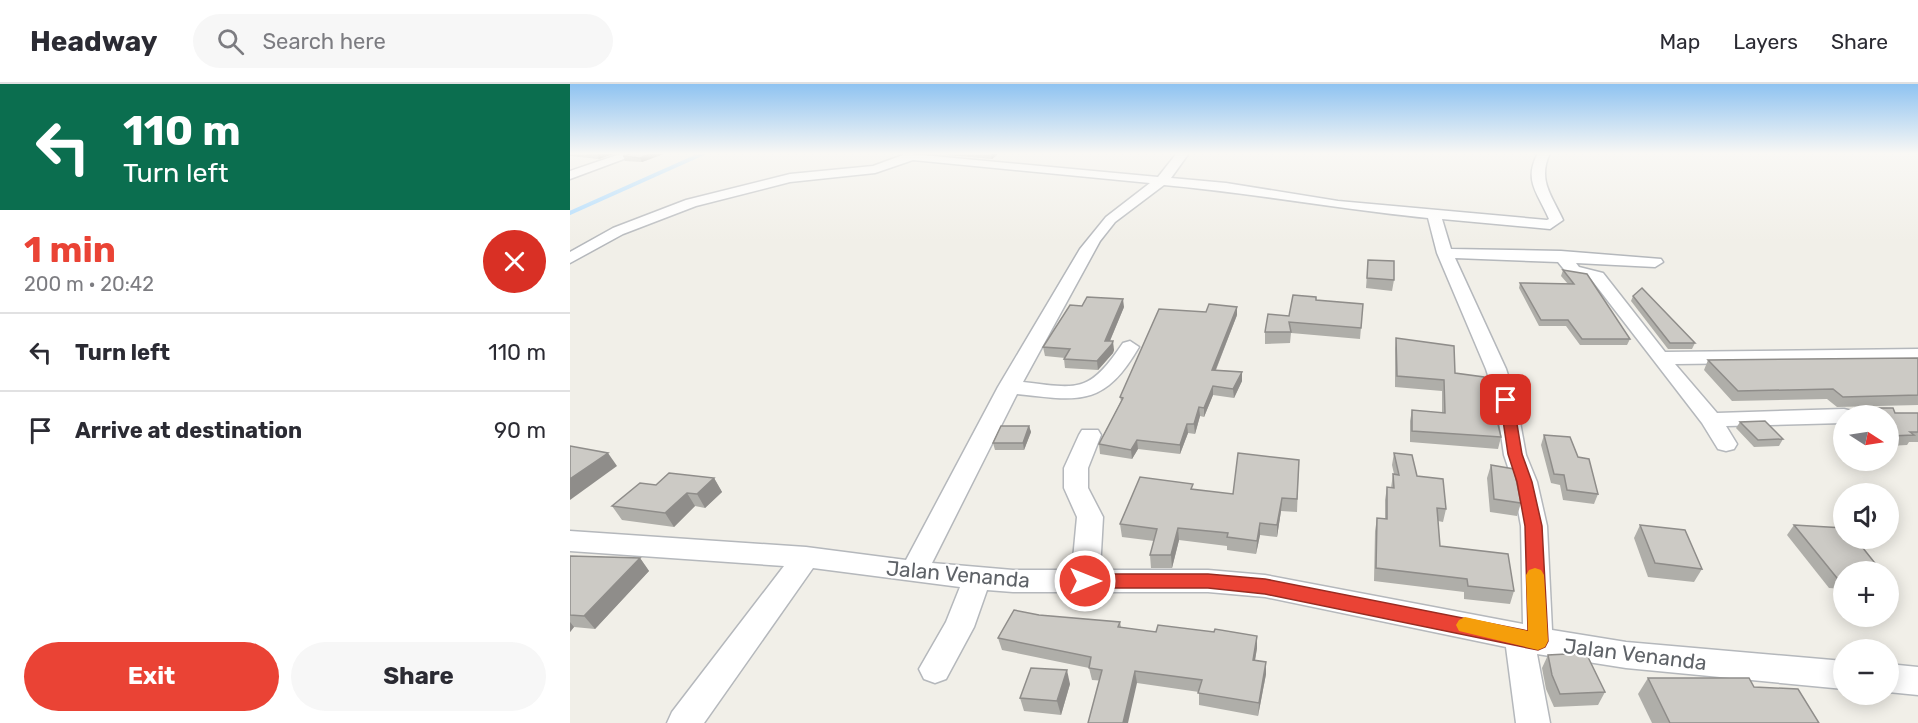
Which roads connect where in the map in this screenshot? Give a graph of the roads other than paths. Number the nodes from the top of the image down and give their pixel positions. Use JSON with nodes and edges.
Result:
{"nodes":[{"id":1,"x":771,"y":183,"type":"edge"},
{"id":2,"x":1159,"y":183,"type":"edge"},
{"id":3,"x":1181,"y":183,"type":"edge"},
{"id":4,"x":1538,"y":183,"type":"edge"},
{"id":5,"x":1434,"y":215,"type":"junction"},
{"id":6,"x":1445,"y":253,"type":"junction"},
{"id":7,"x":570,"y":258,"type":"edge"},
{"id":8,"x":1655,"y":261,"type":"dead end"},
{"id":9,"x":1599,"y":268,"type":"junction"},
{"id":10,"x":1130,"y":347,"type":"dead end"},
{"id":11,"x":1918,"y":355,"type":"edge"},
{"id":12,"x":1660,"y":358,"type":"junction"},
{"id":13,"x":1008,"y":387,"type":"junction"},
{"id":14,"x":1833,"y":416,"type":"edge"},
{"id":15,"x":1712,"y":420,"type":"junction"},
{"id":16,"x":1090,"y":435,"type":"dead end"},
{"id":17,"x":1726,"y":444,"type":"dead end"},
{"id":18,"x":570,"y":542,"type":"edge"},
{"id":19,"x":806,"y":557,"type":"junction"},
{"id":20,"x":914,"y":572,"type":"junction"},
{"id":21,"x":977,"y":579,"type":"junction"},
{"id":22,"x":1085,"y":581,"type":"junction"},
{"id":23,"x":1529,"y":638,"type":"junction"},
{"id":24,"x":935,"y":669,"type":"dead end"},
{"id":25,"x":1833,"y":674,"type":"edge"},
{"id":26,"x":1899,"y":679,"type":"edge"},
{"id":27,"x":1918,"y":681,"type":"edge"},
{"id":28,"x":684,"y":723,"type":"edge"},
{"id":29,"x":1533,"y":723,"type":"edge"}],
"edges":[{"from":1,"to":7,"type":"street"},
{"from":2,"to":13,"type":"street"},
{"from":3,"to":5,"type":"street"},
{"from":4,"to":5,"type":"street"},
{"from":5,"to":6,"type":"street"},
{"from":6,"to":9,"type":"street"},
{"from":6,"to":23,"type":"street"},
{"from":8,"to":9,"type":"street"},
{"from":9,"to":12,"type":"street"},
{"from":10,"to":13,"type":"street"},
{"from":11,"to":12,"type":"street"},
{"from":12,"to":15,"type":"street"},
{"from":13,"to":20,"type":"street"},
{"from":14,"to":15,"type":"street"},
{"from":15,"to":17,"type":"street"},
{"from":16,"to":22,"type":"street"},
{"from":18,"to":19,"type":"street","name":"Jalan Venanda"},
{"from":19,"to":20,"type":"street","name":"Jalan Venanda"},
{"from":19,"to":28,"type":"street"},
{"from":20,"to":21,"type":"street","name":"Jalan Venanda"},
{"from":21,"to":22,"type":"street","name":"Jalan Venanda"},
{"from":21,"to":24,"type":"street"},
{"from":22,"to":23,"type":"street","name":"Jalan Venanda"},
{"from":23,"to":25,"type":"street","name":"Jalan Venanda"},
{"from":23,"to":29,"type":"street"},
{"from":26,"to":27,"type":"street"}]}
